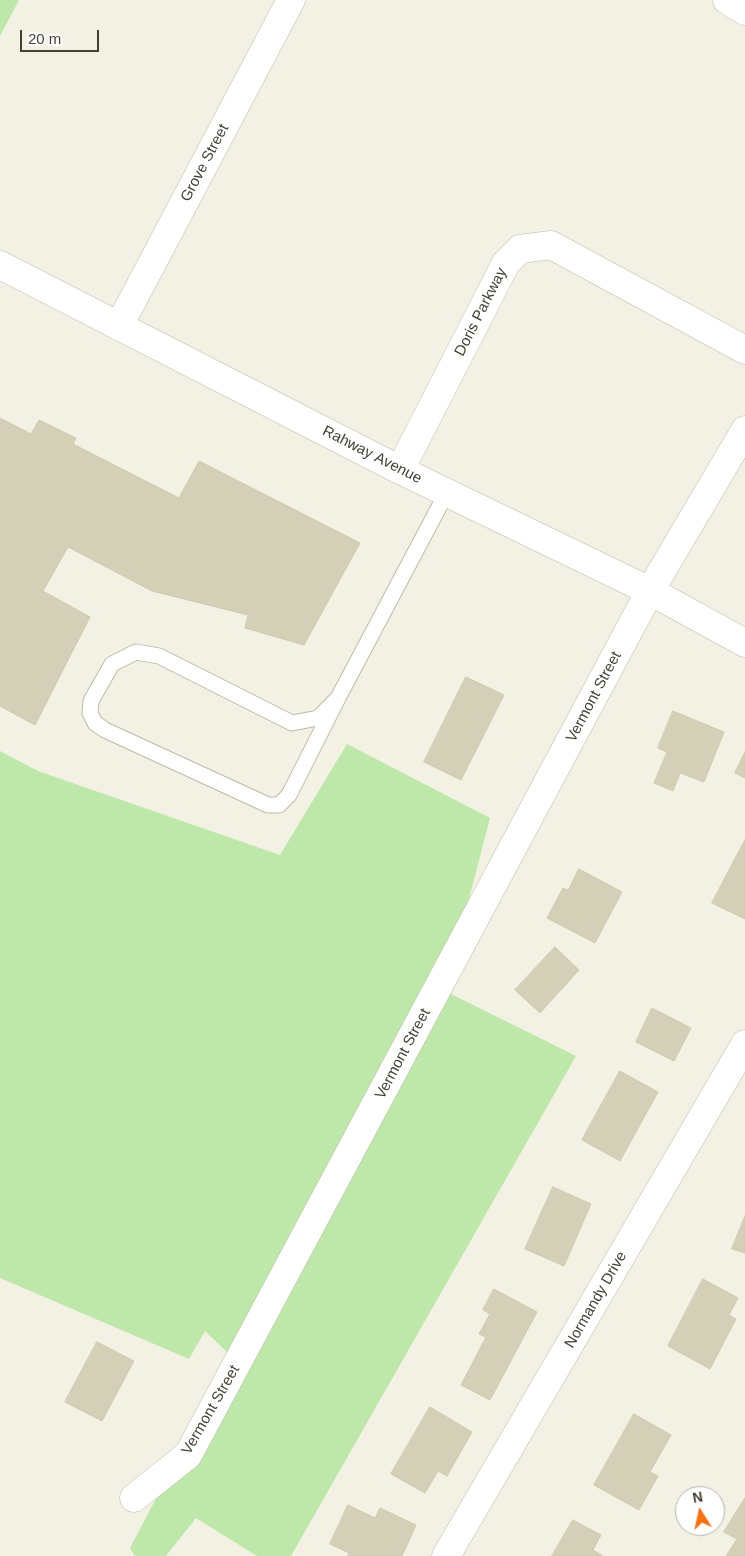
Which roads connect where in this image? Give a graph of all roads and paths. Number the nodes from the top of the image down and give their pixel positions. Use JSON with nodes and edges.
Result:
{"nodes":[{"id":1,"x":291,"y":0,"type":"edge"},
{"id":2,"x":727,"y":0,"type":"edge"},
{"id":3,"x":745,"y":11,"type":"edge"},
{"id":4,"x":0,"y":264,"type":"edge"},
{"id":5,"x":119,"y":326,"type":"junction"},
{"id":6,"x":745,"y":350,"type":"edge"},
{"id":7,"x":745,"y":430,"type":"edge"},
{"id":8,"x":400,"y":470,"type":"junction"},
{"id":9,"x":447,"y":492,"type":"junction"},
{"id":10,"x":650,"y":591,"type":"junction"},
{"id":11,"x":745,"y":643,"type":"edge"},
{"id":12,"x":338,"y":698,"type":"junction"},
{"id":13,"x":745,"y":1044,"type":"edge"},
{"id":14,"x":134,"y":1498,"type":"dead end"},
{"id":15,"x":446,"y":1556,"type":"edge"}],
"edges":[{"from":1,"to":5,"type":"street","name":"Grove Street"},
{"from":2,"to":3,"type":"street"},
{"from":4,"to":5,"type":"street","name":"Rahway Avenue"},
{"from":5,"to":8,"type":"street","name":"Rahway Avenue"},
{"from":6,"to":8,"type":"street","name":"Doris Parkway"},
{"from":7,"to":10,"type":"street"},
{"from":8,"to":9,"type":"street","name":"Rahway Avenue"},
{"from":9,"to":10,"type":"street","name":"Rahway Avenue"},
{"from":9,"to":12,"type":"lane"},
{"from":10,"to":11,"type":"street","name":"Rahway Avenue"},
{"from":10,"to":14,"type":"street","name":"Vermont Street"},
{"from":12,"to":12,"type":"lane"},
{"from":13,"to":15,"type":"street","name":"Normandy Drive"}]}
